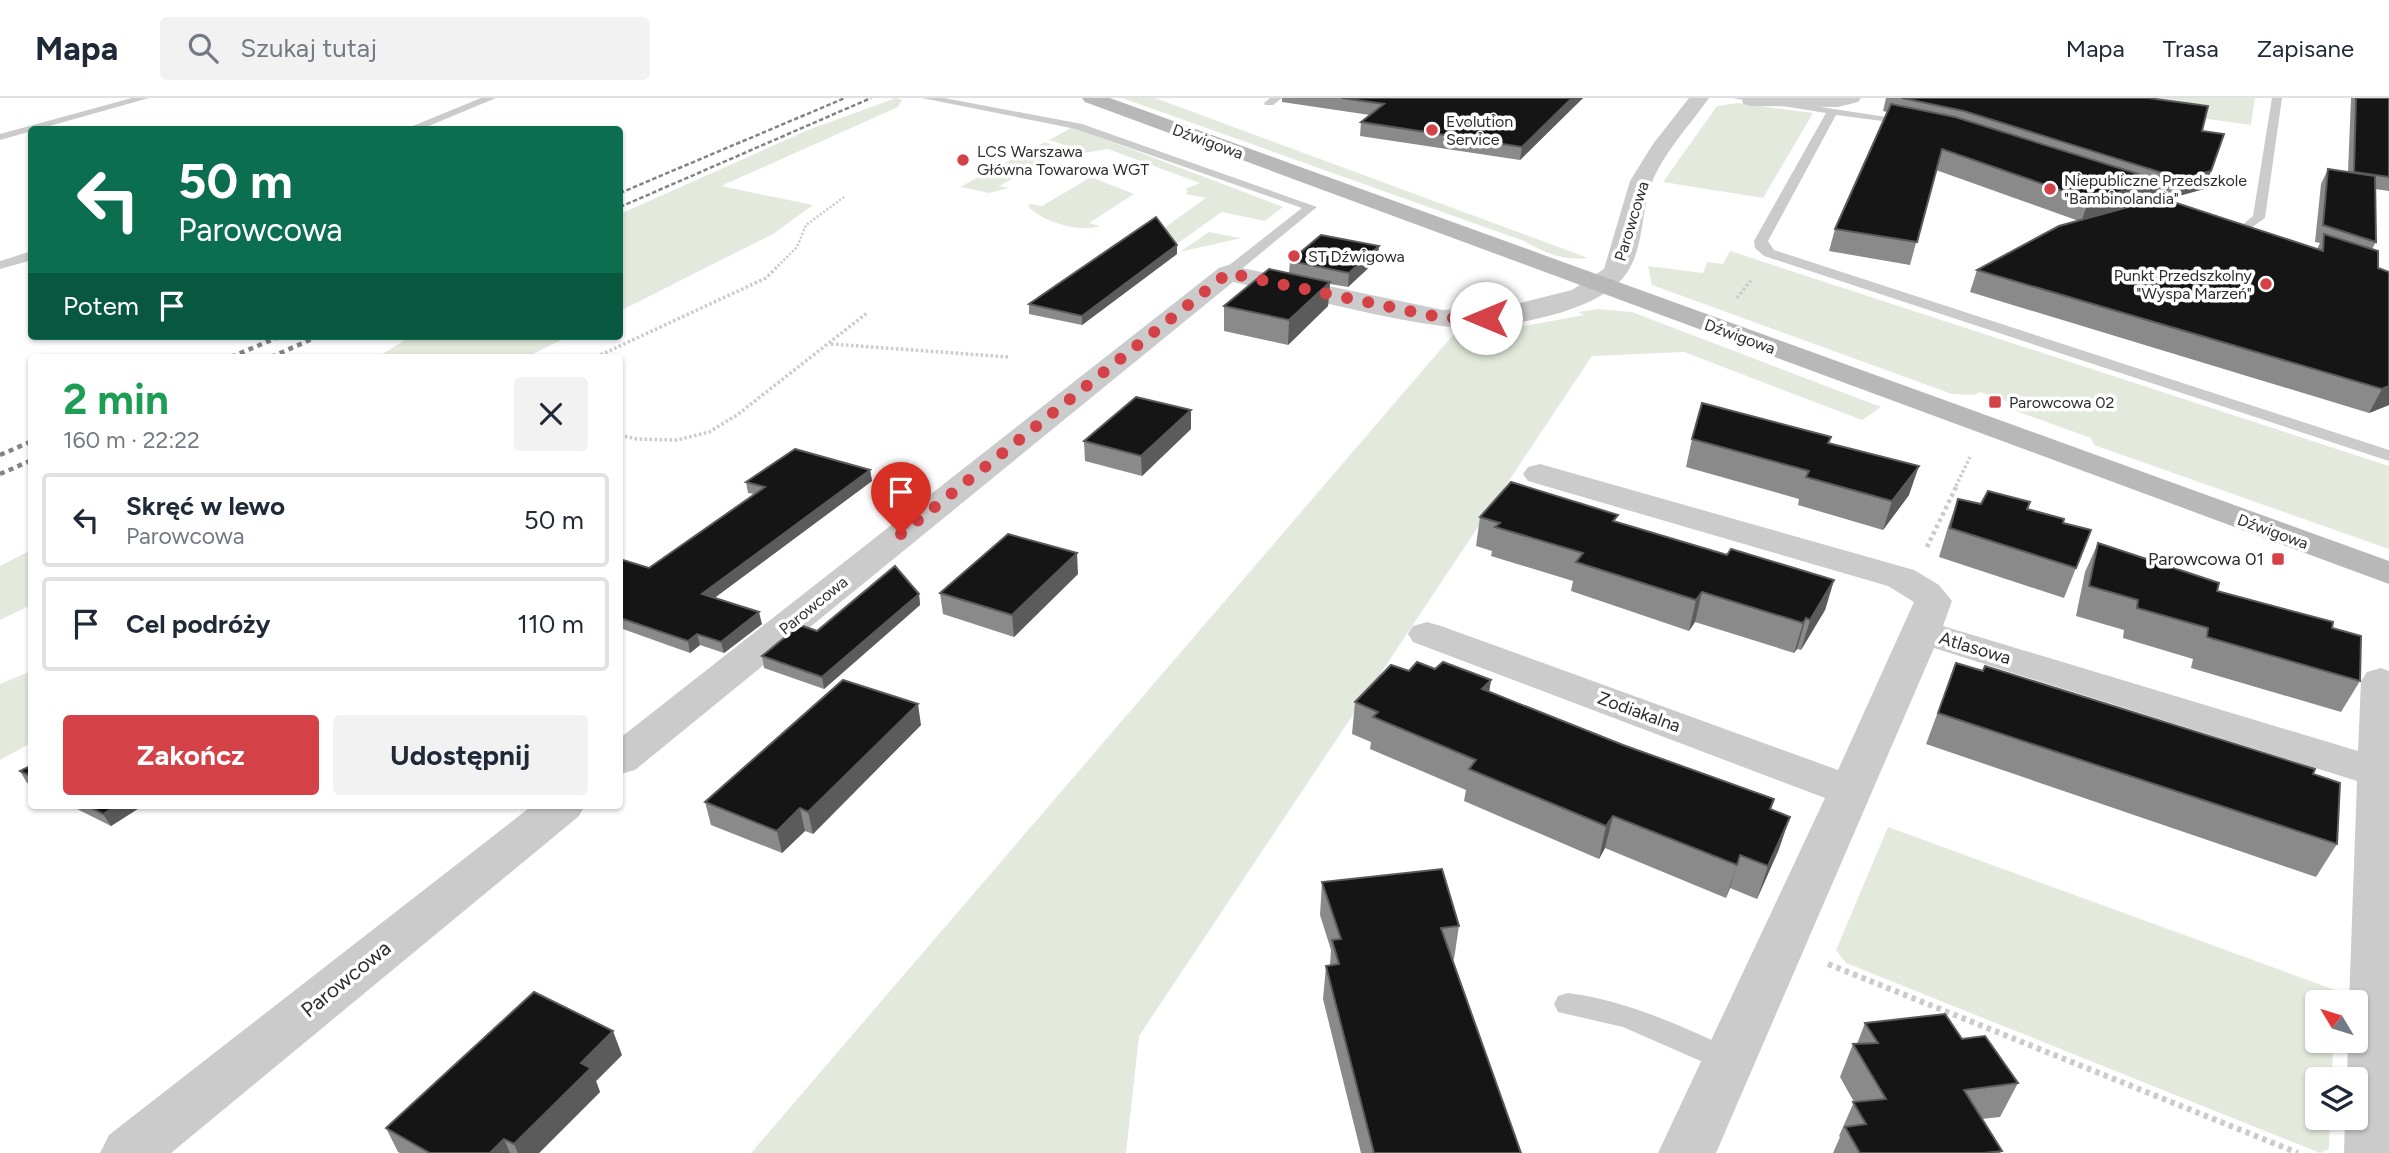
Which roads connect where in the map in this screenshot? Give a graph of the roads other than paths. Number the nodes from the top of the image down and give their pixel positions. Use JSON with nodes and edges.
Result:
{"nodes":[{"id":1,"x":144,"y":98,"type":"edge"},
{"id":2,"x":491,"y":98,"type":"edge"},
{"id":3,"x":927,"y":98,"type":"edge"},
{"id":4,"x":1092,"y":98,"type":"edge"},
{"id":5,"x":1699,"y":98,"type":"edge"},
{"id":6,"x":1851,"y":98,"type":"edge"},
{"id":7,"x":2277,"y":98,"type":"edge"},
{"id":8,"x":1744,"y":99,"type":"edge"},
{"id":9,"x":1833,"y":111,"type":"junction"},
{"id":10,"x":1922,"y":124,"type":"edge"},
{"id":11,"x":41,"y":126,"type":"edge"},
{"id":12,"x":418,"y":126,"type":"edge"},
{"id":13,"x":28,"y":129,"type":"edge"},
{"id":14,"x":0,"y":137,"type":"edge"},
{"id":15,"x":2248,"y":227,"type":"edge"},
{"id":16,"x":28,"y":256,"type":"edge"},
{"id":17,"x":0,"y":265,"type":"edge"},
{"id":18,"x":1228,"y":273,"type":"junction"},
{"id":19,"x":1600,"y":285,"type":"junction"},
{"id":20,"x":2389,"y":456,"type":"edge"},
{"id":21,"x":1541,"y":474,"type":"dead end"},
{"id":22,"x":2389,"y":573,"type":"edge"},
{"id":23,"x":1923,"y":632,"type":"junction"},
{"id":24,"x":1427,"y":634,"type":"dead end"},
{"id":25,"x":2381,"y":681,"type":"dead end"},
{"id":26,"x":623,"y":758,"type":"edge"},
{"id":27,"x":2377,"y":772,"type":"junction"},
{"id":28,"x":1851,"y":791,"type":"junction"},
{"id":29,"x":558,"y":809,"type":"edge"},
{"id":30,"x":1568,"y":1004,"type":"dead end"},
{"id":31,"x":1728,"y":1061,"type":"junction"},
{"id":32,"x":129,"y":1153,"type":"edge"},
{"id":33,"x":1687,"y":1153,"type":"edge"},
{"id":34,"x":2374,"y":1153,"type":"edge"}],
"edges":[{"from":1,"to":11,"type":"lane"},
{"from":2,"to":12,"type":"lane"},
{"from":3,"to":18,"type":"lane"},
{"from":4,"to":19,"type":"main road","name":"Dźwigowa"},
{"from":5,"to":19,"type":"street","name":"Parowcowa"},
{"from":6,"to":8,"type":"street"},
{"from":7,"to":15,"type":"lane"},
{"from":8,"to":9,"type":"lane"},
{"from":9,"to":10,"type":"lane"},
{"from":9,"to":20,"type":"lane"},
{"from":13,"to":14,"type":"lane"},
{"from":16,"to":17,"type":"lane"},
{"from":18,"to":19,"type":"street","name":"Parowcowa"},
{"from":18,"to":26,"type":"street","name":"Parowcowa"},
{"from":19,"to":22,"type":"main road","name":"Dźwigowa"},
{"from":21,"to":23,"type":"street","name":"Atlasowa"},
{"from":23,"to":27,"type":"street","name":"Atlasowa"},
{"from":23,"to":28,"type":"street"},
{"from":24,"to":28,"type":"street","name":"Zodiakalna"},
{"from":25,"to":27,"type":"street"},
{"from":27,"to":34,"type":"street"},
{"from":28,"to":31,"type":"street"},
{"from":29,"to":32,"type":"street","name":"Parowcowa"},
{"from":30,"to":31,"type":"lane"},
{"from":31,"to":33,"type":"street"}]}
